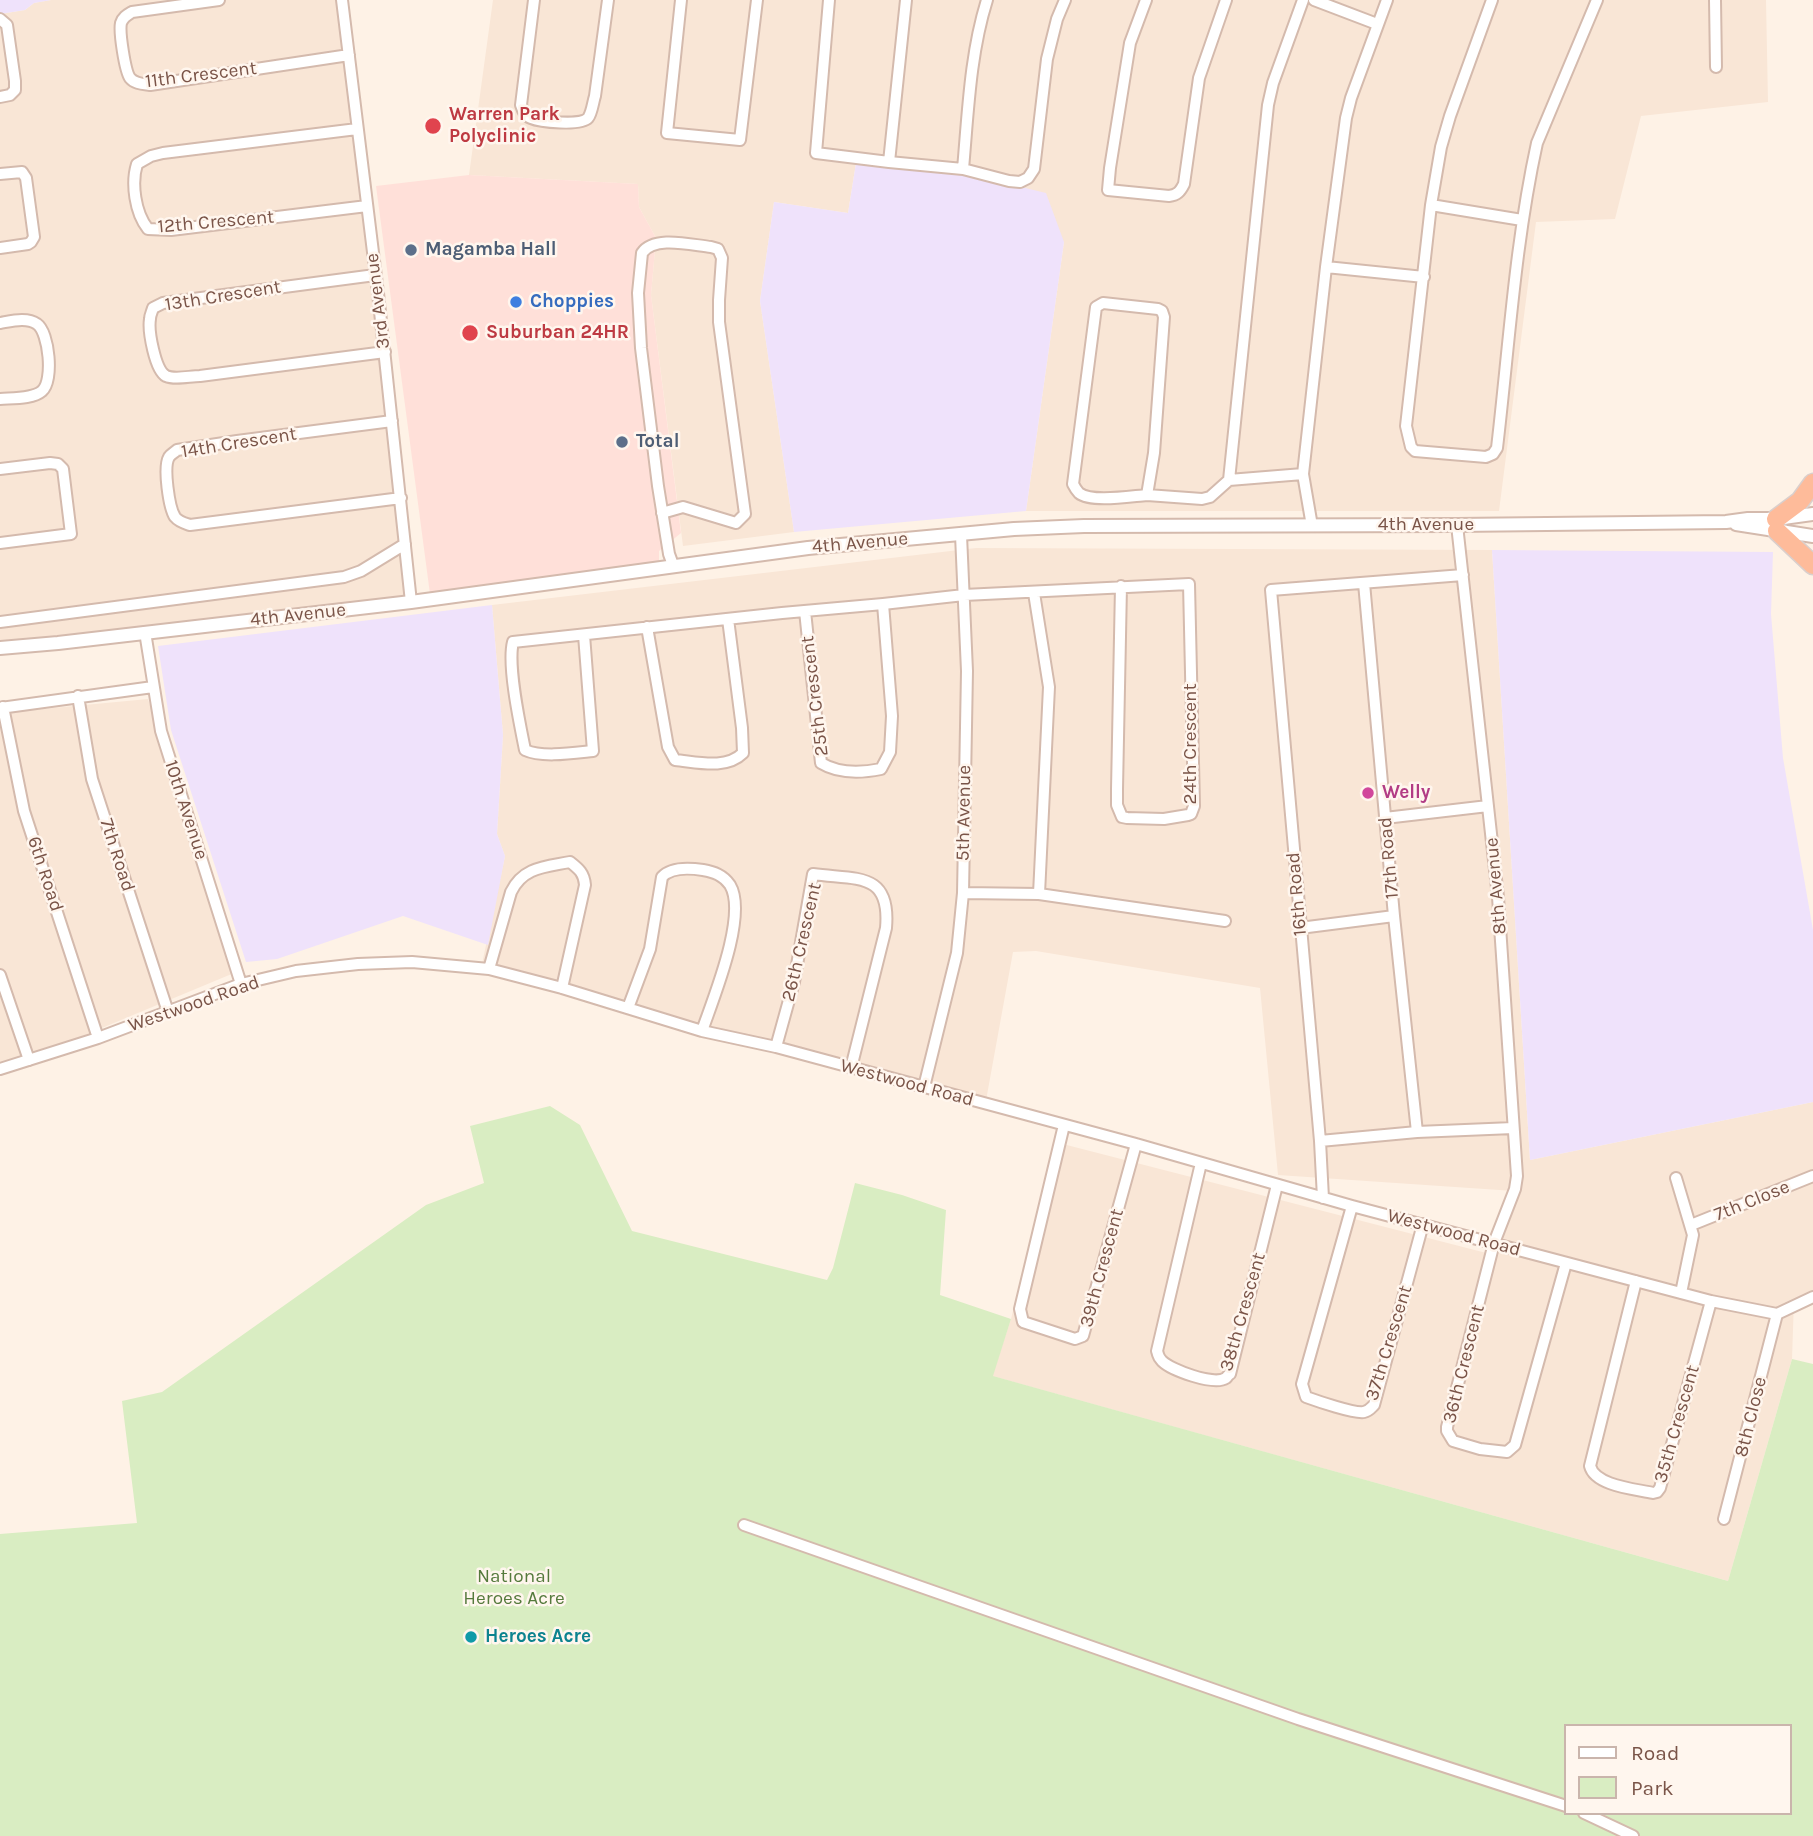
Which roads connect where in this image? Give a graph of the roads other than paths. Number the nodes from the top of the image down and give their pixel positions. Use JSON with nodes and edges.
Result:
{"nodes":[{"id":1,"x":219,"y":0,"type":"edge"},
{"id":2,"x":342,"y":0,"type":"edge"},
{"id":3,"x":534,"y":0,"type":"edge"},
{"id":4,"x":608,"y":0,"type":"edge"},
{"id":5,"x":681,"y":0,"type":"edge"},
{"id":6,"x":757,"y":0,"type":"edge"},
{"id":7,"x":829,"y":0,"type":"edge"},
{"id":8,"x":906,"y":0,"type":"edge"},
{"id":9,"x":987,"y":0,"type":"edge"},
{"id":10,"x":1065,"y":0,"type":"edge"},
{"id":11,"x":1146,"y":0,"type":"edge"},
{"id":12,"x":1226,"y":0,"type":"edge"},
{"id":13,"x":1303,"y":0,"type":"edge"},
{"id":14,"x":1314,"y":0,"type":"edge"},
{"id":15,"x":1387,"y":0,"type":"edge"},
{"id":16,"x":1492,"y":0,"type":"edge"},
{"id":17,"x":1597,"y":0,"type":"edge"},
{"id":18,"x":1715,"y":0,"type":"edge"},
{"id":19,"x":0,"y":19,"type":"edge"},
{"id":20,"x":1377,"y":24,"type":"junction"},
{"id":21,"x":349,"y":55,"type":"junction"},
{"id":22,"x":1716,"y":67,"type":"dead end"},
{"id":23,"x":0,"y":97,"type":"edge"},
{"id":24,"x":358,"y":129,"type":"junction"},
{"id":25,"x":889,"y":162,"type":"junction"},
{"id":26,"x":963,"y":169,"type":"junction"},
{"id":27,"x":0,"y":174,"type":"edge"},
{"id":28,"x":1431,"y":205,"type":"junction"},
{"id":29,"x":367,"y":206,"type":"junction"},
{"id":30,"x":1522,"y":220,"type":"junction"},
{"id":31,"x":0,"y":248,"type":"edge"},
{"id":32,"x":1326,"y":267,"type":"junction"},
{"id":33,"x":375,"y":275,"type":"junction"},
{"id":34,"x":1424,"y":277,"type":"junction"},
{"id":35,"x":0,"y":323,"type":"edge"},
{"id":36,"x":385,"y":352,"type":"junction"},
{"id":37,"x":0,"y":399,"type":"edge"},
{"id":38,"x":392,"y":421,"type":"junction"},
{"id":39,"x":0,"y":469,"type":"edge"},
{"id":40,"x":1303,"y":474,"type":"junction"},
{"id":41,"x":1229,"y":480,"type":"junction"},
{"id":42,"x":1813,"y":484,"type":"edge"},
{"id":43,"x":1147,"y":495,"type":"junction"},
{"id":44,"x":401,"y":498,"type":"junction"},
{"id":45,"x":662,"y":513,"type":"junction"},
{"id":46,"x":1813,"y":514,"type":"edge"},
{"id":47,"x":1457,"y":525,"type":"junction"},
{"id":48,"x":1776,"y":525,"type":"junction"},
{"id":49,"x":1311,"y":526,"type":"junction"},
{"id":50,"x":961,"y":535,"type":"junction"},
{"id":51,"x":1813,"y":536,"type":"edge"},
{"id":52,"x":0,"y":543,"type":"edge"},
{"id":53,"x":405,"y":544,"type":"junction"},
{"id":54,"x":673,"y":565,"type":"junction"},
{"id":55,"x":1813,"y":565,"type":"edge"},
{"id":56,"x":1463,"y":575,"type":"junction"},
{"id":57,"x":1364,"y":583,"type":"junction"},
{"id":58,"x":1121,"y":586,"type":"junction"},
{"id":59,"x":1034,"y":593,"type":"junction"},
{"id":60,"x":964,"y":596,"type":"junction"},
{"id":61,"x":411,"y":602,"type":"junction"},
{"id":62,"x":883,"y":604,"type":"junction"},
{"id":63,"x":805,"y":611,"type":"junction"},
{"id":64,"x":727,"y":619,"type":"junction"},
{"id":65,"x":0,"y":622,"type":"edge"},
{"id":66,"x":648,"y":627,"type":"junction"},
{"id":67,"x":145,"y":632,"type":"junction"},
{"id":68,"x":584,"y":635,"type":"junction"},
{"id":69,"x":0,"y":648,"type":"edge"},
{"id":70,"x":153,"y":687,"type":"junction"},
{"id":71,"x":78,"y":696,"type":"junction"},
{"id":72,"x":1,"y":707,"type":"edge"},
{"id":73,"x":1488,"y":806,"type":"junction"},
{"id":74,"x":1385,"y":818,"type":"junction"},
{"id":75,"x":963,"y":893,"type":"junction"},
{"id":76,"x":1039,"y":894,"type":"junction"},
{"id":77,"x":1395,"y":916,"type":"junction"},
{"id":78,"x":1225,"y":921,"type":"dead end"},
{"id":79,"x":1300,"y":928,"type":"junction"},
{"id":80,"x":489,"y":969,"type":"junction"},
{"id":81,"x":0,"y":975,"type":"edge"},
{"id":82,"x":241,"y":984,"type":"junction"},
{"id":83,"x":562,"y":988,"type":"junction"},
{"id":84,"x":628,"y":1008,"type":"junction"},
{"id":85,"x":168,"y":1012,"type":"junction"},
{"id":86,"x":702,"y":1031,"type":"junction"},
{"id":87,"x":98,"y":1038,"type":"junction"},
{"id":88,"x":776,"y":1047,"type":"junction"},
{"id":89,"x":29,"y":1060,"type":"junction"},
{"id":90,"x":851,"y":1068,"type":"junction"},
{"id":91,"x":0,"y":1069,"type":"edge"},
{"id":92,"x":924,"y":1087,"type":"junction"},
{"id":93,"x":1064,"y":1125,"type":"junction"},
{"id":94,"x":1513,"y":1128,"type":"junction"},
{"id":95,"x":1417,"y":1132,"type":"junction"},
{"id":96,"x":1320,"y":1141,"type":"junction"},
{"id":97,"x":1136,"y":1144,"type":"junction"},
{"id":98,"x":1201,"y":1163,"type":"junction"},
{"id":99,"x":1813,"y":1176,"type":"edge"},
{"id":100,"x":1676,"y":1178,"type":"dead end"},
{"id":101,"x":1277,"y":1185,"type":"junction"},
{"id":102,"x":1323,"y":1198,"type":"junction"},
{"id":103,"x":1352,"y":1206,"type":"junction"},
{"id":104,"x":1423,"y":1224,"type":"junction"},
{"id":105,"x":1691,"y":1225,"type":"junction"},
{"id":106,"x":1494,"y":1243,"type":"junction"},
{"id":107,"x":1566,"y":1263,"type":"junction"},
{"id":108,"x":1636,"y":1281,"type":"junction"},
{"id":109,"x":1681,"y":1293,"type":"junction"},
{"id":110,"x":1813,"y":1297,"type":"edge"},
{"id":111,"x":1711,"y":1301,"type":"junction"},
{"id":112,"x":1777,"y":1314,"type":"junction"},
{"id":113,"x":1724,"y":1519,"type":"dead end"},
{"id":114,"x":744,"y":1525,"type":"dead end"},
{"id":115,"x":1564,"y":1805,"type":"edge"},
{"id":116,"x":1588,"y":1815,"type":"edge"},
{"id":117,"x":1633,"y":1836,"type":"edge"}],
"edges":[{"from":1,"to":21,"type":"street","name":"11th Crescent"},
{"from":2,"to":21,"type":"street","name":"3rd Avenue"},
{"from":3,"to":4,"type":"street"},
{"from":5,"to":6,"type":"street"},
{"from":7,"to":25,"type":"street"},
{"from":8,"to":25,"type":"street"},
{"from":9,"to":26,"type":"street"},
{"from":10,"to":26,"type":"street"},
{"from":11,"to":12,"type":"street"},
{"from":13,"to":41,"type":"street"},
{"from":14,"to":20,"type":"street"},
{"from":15,"to":20,"type":"street"},
{"from":16,"to":28,"type":"street"},
{"from":17,"to":30,"type":"street"},
{"from":18,"to":22,"type":"street"},
{"from":19,"to":23,"type":"street"},
{"from":20,"to":32,"type":"street"},
{"from":21,"to":24,"type":"street","name":"3rd Avenue"},
{"from":24,"to":29,"type":"street","name":"3rd Avenue"},
{"from":24,"to":29,"type":"street","name":"12th Crescent"},
{"from":25,"to":26,"type":"street"},
{"from":27,"to":31,"type":"street"},
{"from":28,"to":30,"type":"street"},
{"from":28,"to":34,"type":"street"},
{"from":29,"to":33,"type":"street","name":"3rd Avenue"},
{"from":30,"to":34,"type":"street"},
{"from":32,"to":34,"type":"street"},
{"from":32,"to":40,"type":"street"},
{"from":33,"to":36,"type":"street","name":"3rd Avenue"},
{"from":33,"to":36,"type":"street","name":"13th Crescent"},
{"from":35,"to":37,"type":"street"},
{"from":36,"to":38,"type":"street","name":"3rd Avenue"},
{"from":38,"to":44,"type":"street","name":"3rd Avenue"},
{"from":38,"to":44,"type":"street","name":"14th Crescent"},
{"from":39,"to":52,"type":"street"},
{"from":40,"to":41,"type":"street"},
{"from":40,"to":49,"type":"street"},
{"from":41,"to":43,"type":"street"},
{"from":42,"to":48,"type":"highway"},
{"from":43,"to":43,"type":"street"},
{"from":44,"to":53,"type":"street","name":"3rd Avenue"},
{"from":45,"to":45,"type":"street"},
{"from":45,"to":54,"type":"street"},
{"from":46,"to":48,"type":"street"},
{"from":47,"to":48,"type":"street","name":"4th Avenue"},
{"from":47,"to":49,"type":"street","name":"4th Avenue"},
{"from":47,"to":56,"type":"street","name":"8th Avenue"},
{"from":48,"to":51,"type":"street","name":"4th Avenue"},
{"from":48,"to":55,"type":"highway"},
{"from":49,"to":50,"type":"street","name":"4th Avenue"},
{"from":50,"to":54,"type":"street","name":"4th Avenue"},
{"from":50,"to":60,"type":"street","name":"5th Avenue"},
{"from":53,"to":61,"type":"street","name":"3rd Avenue"},
{"from":53,"to":65,"type":"street"},
{"from":54,"to":61,"type":"street","name":"4th Avenue"},
{"from":56,"to":57,"type":"street"},
{"from":56,"to":73,"type":"street","name":"8th Avenue"},
{"from":57,"to":74,"type":"street","name":"17th Road"},
{"from":57,"to":79,"type":"street","name":"16th Road"},
{"from":58,"to":58,"type":"street","name":"24th Crescent"},
{"from":58,"to":59,"type":"street"},
{"from":59,"to":60,"type":"street"},
{"from":59,"to":76,"type":"street"},
{"from":60,"to":62,"type":"street"},
{"from":60,"to":75,"type":"street","name":"5th Avenue"},
{"from":61,"to":67,"type":"street","name":"4th Avenue"},
{"from":62,"to":63,"type":"street"},
{"from":62,"to":63,"type":"street","name":"25th Crescent"},
{"from":63,"to":64,"type":"street"},
{"from":64,"to":66,"type":"street"},
{"from":64,"to":66,"type":"street"},
{"from":66,"to":68,"type":"street"},
{"from":67,"to":69,"type":"street","name":"4th Avenue"},
{"from":67,"to":70,"type":"street","name":"10th Avenue"},
{"from":68,"to":68,"type":"street"},
{"from":70,"to":71,"type":"street"},
{"from":70,"to":82,"type":"street","name":"10th Avenue"},
{"from":71,"to":72,"type":"street"},
{"from":71,"to":85,"type":"street","name":"7th Road"},
{"from":72,"to":87,"type":"street","name":"6th Road"},
{"from":73,"to":74,"type":"street"},
{"from":73,"to":94,"type":"street","name":"8th Avenue"},
{"from":74,"to":77,"type":"street","name":"17th Road"},
{"from":75,"to":76,"type":"street"},
{"from":75,"to":92,"type":"street","name":"5th Avenue"},
{"from":76,"to":78,"type":"street"},
{"from":77,"to":79,"type":"street"},
{"from":77,"to":95,"type":"street","name":"17th Road"},
{"from":79,"to":96,"type":"street","name":"16th Road"},
{"from":80,"to":82,"type":"street","name":"Westwood Road"},
{"from":80,"to":83,"type":"street","name":"Westwood Road"},
{"from":80,"to":83,"type":"street"},
{"from":81,"to":89,"type":"street"},
{"from":82,"to":85,"type":"street","name":"Westwood Road"},
{"from":83,"to":84,"type":"street","name":"Westwood Road"},
{"from":84,"to":86,"type":"street","name":"Westwood Road"},
{"from":84,"to":86,"type":"street"},
{"from":85,"to":87,"type":"street","name":"Westwood Road"},
{"from":86,"to":88,"type":"street","name":"Westwood Road"},
{"from":87,"to":89,"type":"street","name":"Westwood Road"},
{"from":88,"to":90,"type":"street","name":"Westwood Road"},
{"from":88,"to":90,"type":"street","name":"26th Crescent"},
{"from":89,"to":91,"type":"street","name":"Westwood Road"},
{"from":90,"to":92,"type":"street","name":"Westwood Road"},
{"from":92,"to":93,"type":"street","name":"Westwood Road"},
{"from":93,"to":97,"type":"street","name":"Westwood Road"},
{"from":93,"to":97,"type":"street","name":"39th Crescent"},
{"from":94,"to":95,"type":"street"},
{"from":94,"to":106,"type":"street","name":"8th Avenue"},
{"from":95,"to":96,"type":"street"},
{"from":96,"to":102,"type":"street","name":"16th Road"},
{"from":97,"to":98,"type":"street","name":"Westwood Road"},
{"from":98,"to":101,"type":"street","name":"Westwood Road"},
{"from":98,"to":101,"type":"street","name":"38th Crescent"},
{"from":99,"to":105,"type":"street","name":"7th Close"},
{"from":100,"to":105,"type":"street"},
{"from":101,"to":102,"type":"street","name":"Westwood Road"},
{"from":102,"to":103,"type":"street","name":"Westwood Road"},
{"from":103,"to":104,"type":"street","name":"Westwood Road"},
{"from":103,"to":104,"type":"street","name":"37th Crescent"},
{"from":104,"to":106,"type":"street","name":"Westwood Road"},
{"from":105,"to":109,"type":"street"},
{"from":106,"to":107,"type":"street","name":"Westwood Road"},
{"from":106,"to":107,"type":"street","name":"36th Crescent"},
{"from":107,"to":108,"type":"street","name":"Westwood Road"},
{"from":108,"to":109,"type":"street","name":"Westwood Road"},
{"from":108,"to":111,"type":"street","name":"35th Crescent"},
{"from":109,"to":111,"type":"street","name":"Westwood Road"},
{"from":110,"to":112,"type":"street"},
{"from":111,"to":112,"type":"street","name":"Westwood Road"},
{"from":112,"to":113,"type":"street","name":"8th Close"},
{"from":114,"to":115,"type":"street"},
{"from":116,"to":117,"type":"street"}]}
